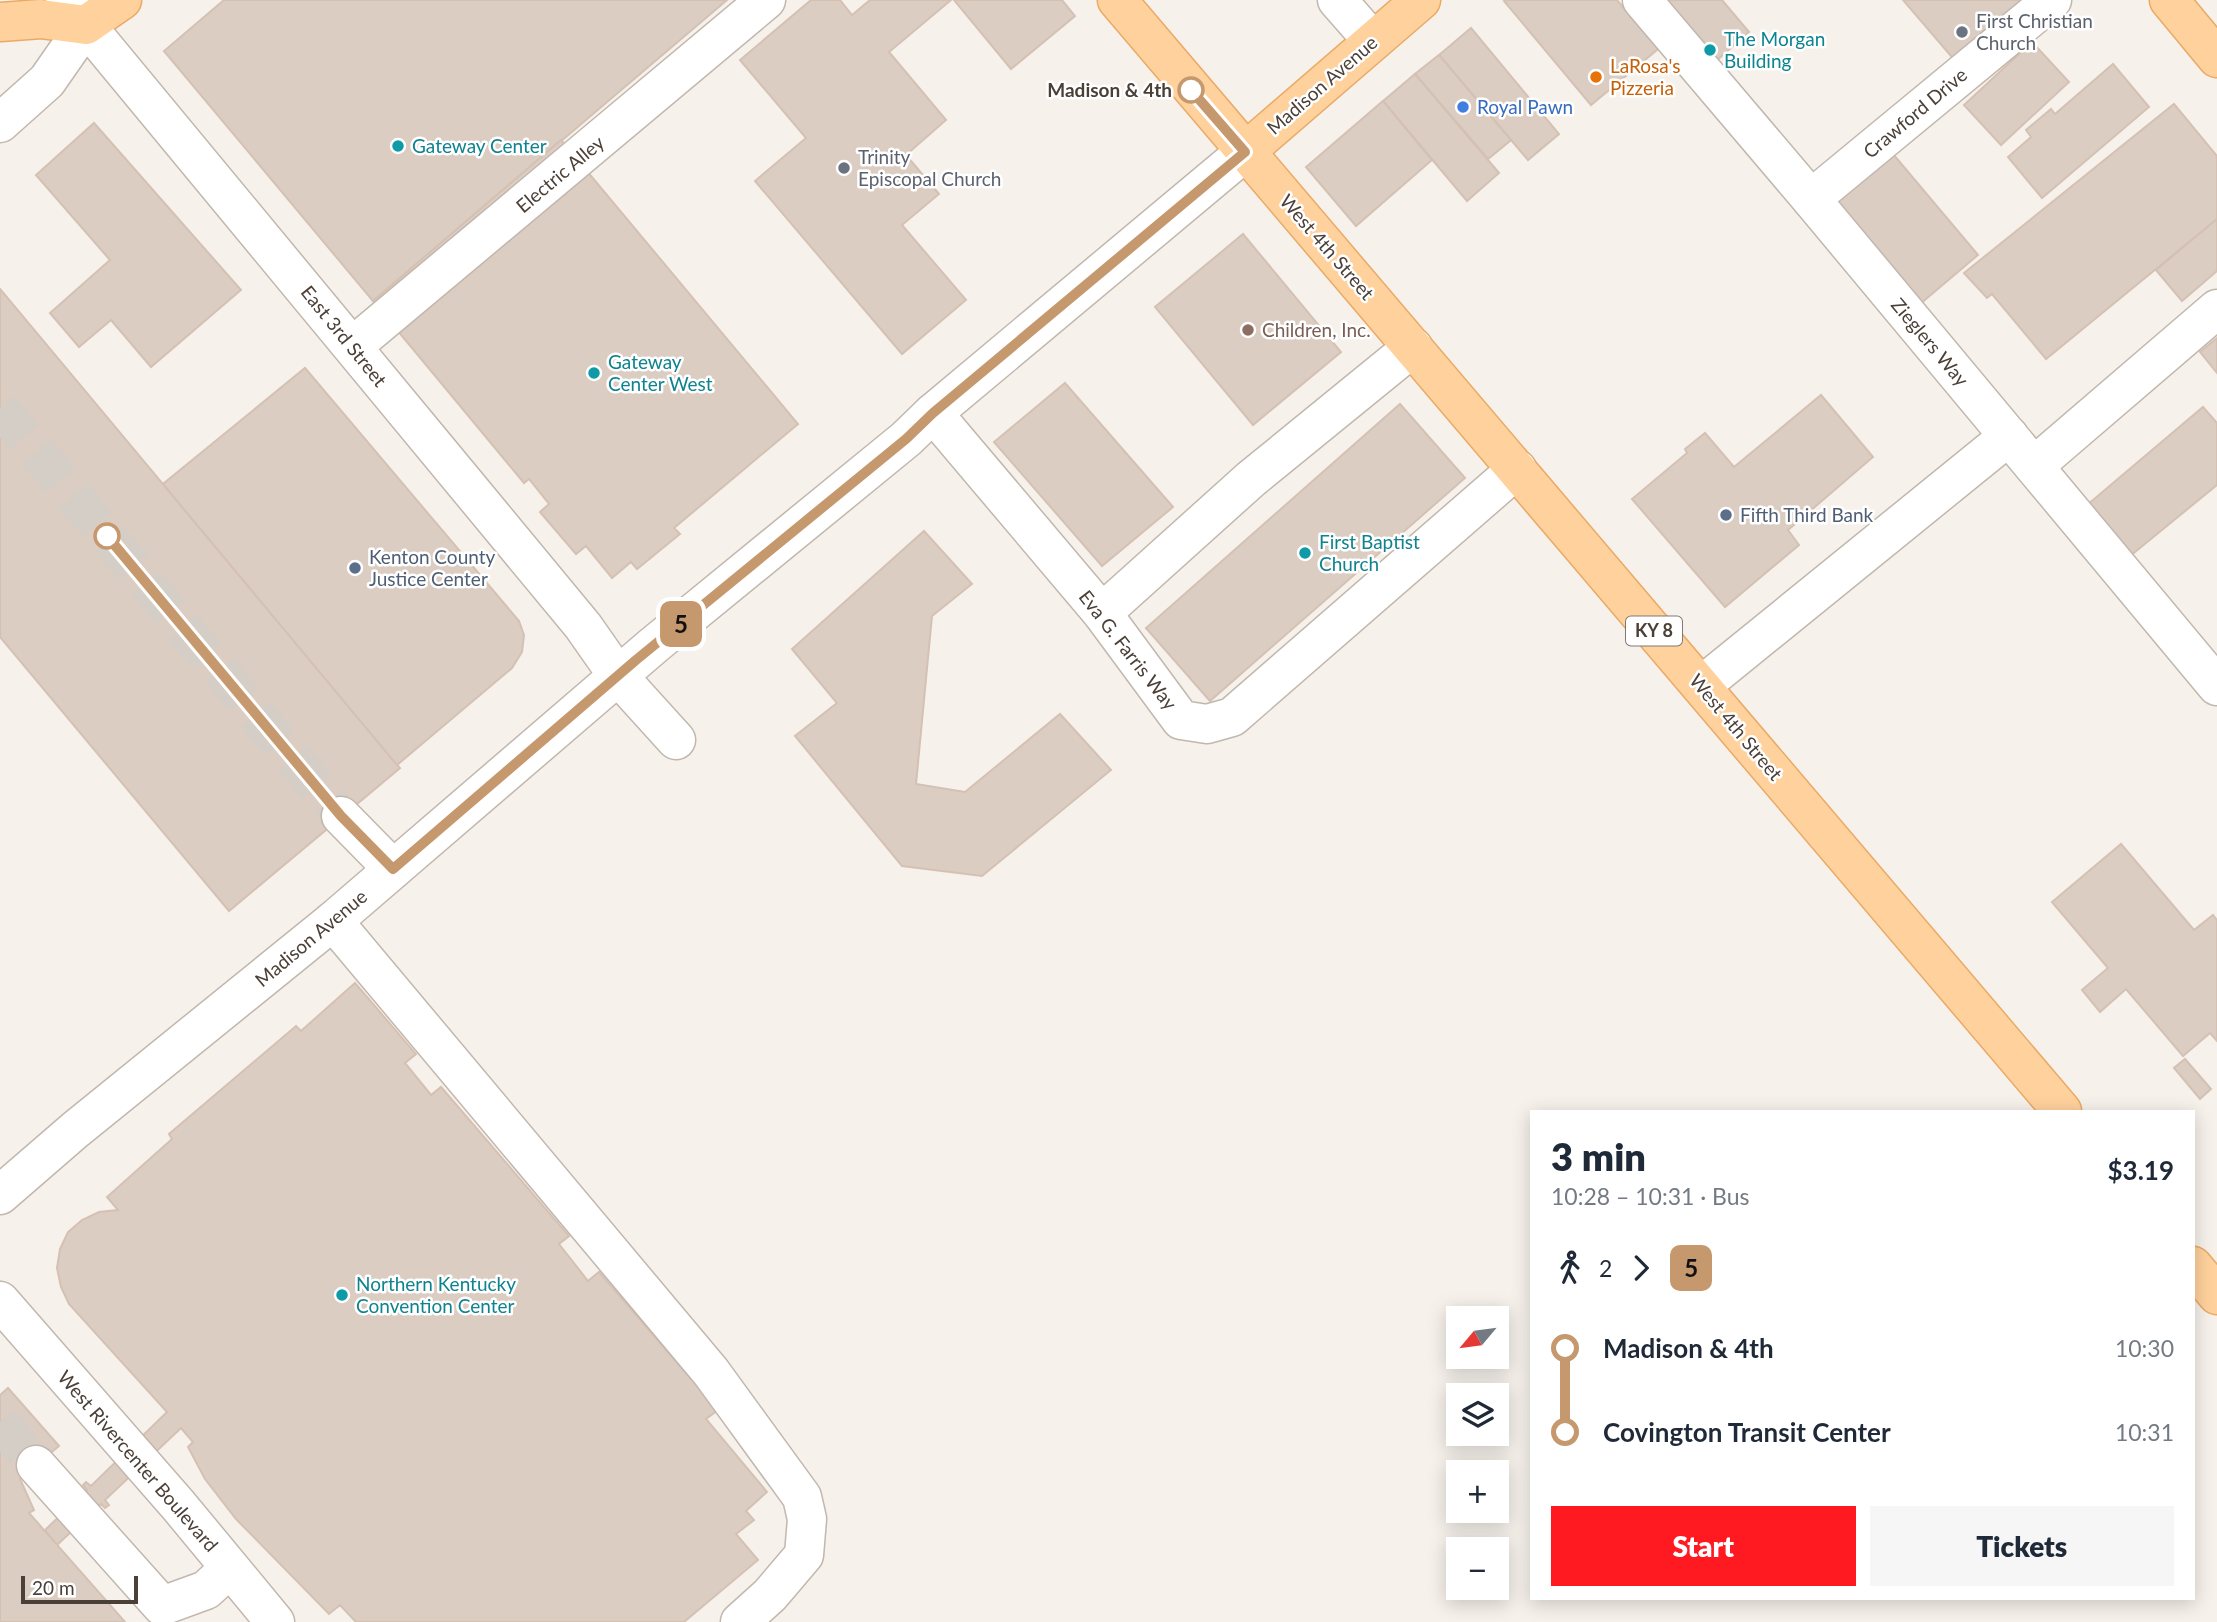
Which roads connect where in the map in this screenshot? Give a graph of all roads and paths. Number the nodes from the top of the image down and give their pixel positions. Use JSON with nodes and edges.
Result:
{"nodes":[{"id":1,"x":122,"y":0,"type":"edge"},
{"id":2,"x":766,"y":0,"type":"edge"},
{"id":3,"x":1337,"y":0,"type":"edge"},
{"id":4,"x":1421,"y":0,"type":"edge"},
{"id":5,"x":1642,"y":0,"type":"edge"},
{"id":6,"x":2052,"y":0,"type":"edge"},
{"id":7,"x":2169,"y":0,"type":"edge"},
{"id":8,"x":1124,"y":3,"type":"edge"},
{"id":9,"x":76,"y":13,"type":"edge"},
{"id":10,"x":0,"y":22,"type":"edge"},
{"id":11,"x":1373,"y":41,"type":"junction"},
{"id":12,"x":2217,"y":58,"type":"edge"},
{"id":13,"x":0,"y":123,"type":"edge"},
{"id":14,"x":1245,"y":152,"type":"junction"},
{"id":15,"x":1811,"y":199,"type":"junction"},
{"id":16,"x":2217,"y":309,"type":"edge"},
{"id":17,"x":353,"y":346,"type":"junction"},
{"id":18,"x":1413,"y":347,"type":"junction"},
{"id":19,"x":933,"y":413,"type":"junction"},
{"id":20,"x":2009,"y":436,"type":"junction"},
{"id":21,"x":2034,"y":466,"type":"junction"},
{"id":22,"x":1517,"y":469,"type":"junction"},
{"id":23,"x":1102,"y":613,"type":"junction"},
{"id":24,"x":618,"y":676,"type":"junction"},
{"id":25,"x":2215,"y":680,"type":"edge"},
{"id":26,"x":1701,"y":686,"type":"junction"},
{"id":27,"x":676,"y":740,"type":"dead end"},
{"id":28,"x":341,"y":816,"type":"tunnel mouth"},
{"id":29,"x":393,"y":869,"type":"junction"},
{"id":30,"x":333,"y":921,"type":"junction"},
{"id":31,"x":2061,"y":1110,"type":"edge"},
{"id":32,"x":0,"y":1195,"type":"edge"},
{"id":33,"x":2195,"y":1268,"type":"edge"},
{"id":34,"x":2217,"y":1295,"type":"edge"},
{"id":35,"x":6,"y":1321,"type":"edge"},
{"id":36,"x":36,"y":1465,"type":"tunnel mouth"},
{"id":37,"x":230,"y":1568,"type":"junction"},
{"id":38,"x":157,"y":1614,"type":"edge"},
{"id":39,"x":275,"y":1622,"type":"edge"},
{"id":40,"x":740,"y":1622,"type":"edge"}],
"edges":[{"from":1,"to":9,"type":"main road"},
{"from":2,"to":17,"type":"street","name":"Electric Alley"},
{"from":3,"to":11,"type":"street"},
{"from":4,"to":11,"type":"main road","name":"Madison Avenue"},
{"from":5,"to":15,"type":"street","name":"Zieglers Way"},
{"from":6,"to":15,"type":"street","name":"Crawford Drive"},
{"from":7,"to":12,"type":"main road"},
{"from":8,"to":14,"type":"main road","number":"KY 8"},
{"from":9,"to":10,"type":"main road"},
{"from":9,"to":13,"type":"street"},
{"from":9,"to":17,"type":"street","name":"East 3rd Street"},
{"from":11,"to":14,"type":"main road","name":"Madison Avenue"},
{"from":14,"to":18,"type":"main road","name":"West 4th Street","number":"KY 8"},
{"from":14,"to":19,"type":"street","name":"Madison Avenue"},
{"from":15,"to":20,"type":"street","name":"Zieglers Way"},
{"from":16,"to":21,"type":"street"},
{"from":17,"to":24,"type":"street","name":"East 3rd Street"},
{"from":18,"to":22,"type":"main road","name":"West 4th Street","number":"KY 8"},
{"from":18,"to":23,"type":"street"},
{"from":19,"to":23,"type":"street","name":"Eva G. Farris Way"},
{"from":19,"to":24,"type":"street","name":"Madison Avenue"},
{"from":20,"to":21,"type":"street","name":"Zieglers Way"},
{"from":20,"to":26,"type":"street"},
{"from":21,"to":25,"type":"street","name":"Zieglers Way"},
{"from":22,"to":23,"type":"street","name":"Eva G. Farris Way"},
{"from":22,"to":26,"type":"main road","name":"West 4th Street","number":"KY 8"},
{"from":24,"to":27,"type":"street","name":"East 3rd Street"},
{"from":24,"to":29,"type":"street","name":"Madison Avenue"},
{"from":26,"to":31,"type":"main road","name":"West 4th Street","number":"KY 8"},
{"from":28,"to":29,"type":"street"},
{"from":29,"to":30,"type":"street","name":"Madison Avenue"},
{"from":30,"to":32,"type":"street","name":"Madison Avenue"},
{"from":30,"to":40,"type":"street"},
{"from":33,"to":34,"type":"main road"},
{"from":35,"to":37,"type":"street","name":"West Rivercenter Boulevard"},
{"from":36,"to":38,"type":"street"},
{"from":37,"to":38,"type":"street"},
{"from":37,"to":39,"type":"street","name":"West Rivercenter Boulevard"}]}
